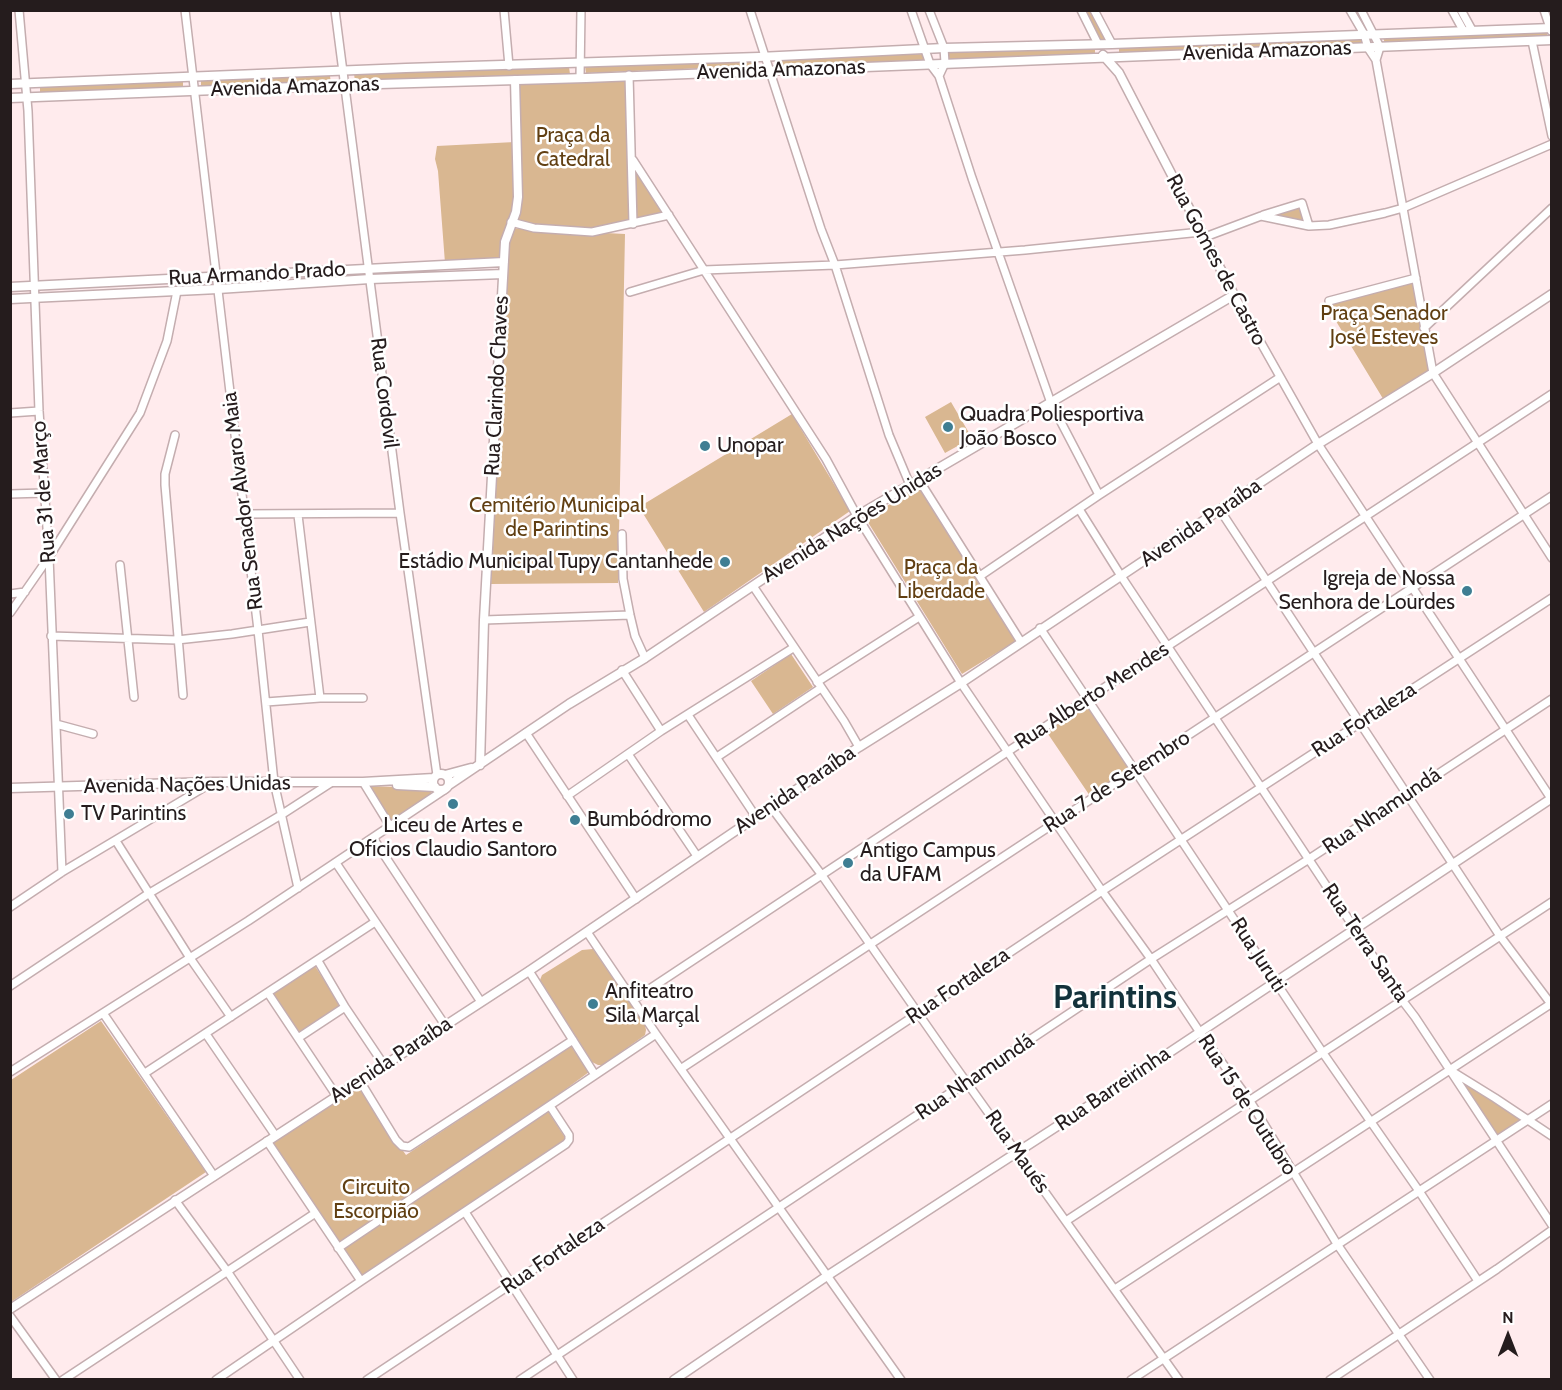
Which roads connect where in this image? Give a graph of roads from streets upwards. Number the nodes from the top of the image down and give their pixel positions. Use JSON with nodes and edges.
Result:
{"nodes":[{"id":1,"x":19,"y":10,"type":"edge"},
{"id":2,"x":185,"y":10,"type":"edge"},
{"id":3,"x":335,"y":10,"type":"edge"},
{"id":4,"x":504,"y":10,"type":"edge"},
{"id":5,"x":581,"y":10,"type":"edge"},
{"id":6,"x":750,"y":10,"type":"edge"},
{"id":7,"x":911,"y":10,"type":"edge"},
{"id":8,"x":929,"y":10,"type":"edge"},
{"id":9,"x":1081,"y":10,"type":"edge"},
{"id":10,"x":1094,"y":10,"type":"edge"},
{"id":11,"x":1350,"y":10,"type":"edge"},
{"id":12,"x":1361,"y":10,"type":"edge"},
{"id":13,"x":1452,"y":10,"type":"edge"},
{"id":14,"x":1461,"y":10,"type":"edge"},
{"id":15,"x":1544,"y":10,"type":"edge"},
{"id":16,"x":1551,"y":29,"type":"edge"},
{"id":17,"x":1468,"y":30,"type":"junction"},
{"id":18,"x":1375,"y":33,"type":"junction"},
{"id":19,"x":1364,"y":34,"type":"junction"},
{"id":20,"x":1551,"y":40,"type":"edge"},
{"id":21,"x":1532,"y":41,"type":"junction"},
{"id":22,"x":1098,"y":44,"type":"junction"},
{"id":23,"x":1112,"y":44,"type":"junction"},
{"id":24,"x":1380,"y":47,"type":"junction"},
{"id":25,"x":944,"y":48,"type":"junction"},
{"id":26,"x":1368,"y":48,"type":"junction"},
{"id":27,"x":925,"y":50,"type":"junction"},
{"id":28,"x":766,"y":56,"type":"junction"},
{"id":29,"x":1117,"y":56,"type":"junction"},
{"id":30,"x":1104,"y":57,"type":"junction"},
{"id":31,"x":1377,"y":60,"type":"junction"},
{"id":32,"x":580,"y":63,"type":"junction"},
{"id":33,"x":945,"y":63,"type":"junction"},
{"id":34,"x":930,"y":64,"type":"junction"},
{"id":35,"x":509,"y":66,"type":"junction"},
{"id":36,"x":770,"y":70,"type":"junction"},
{"id":37,"x":343,"y":72,"type":"junction"},
{"id":38,"x":1119,"y":74,"type":"junction"},
{"id":39,"x":629,"y":75,"type":"junction"},
{"id":40,"x":939,"y":76,"type":"junction"},
{"id":41,"x":193,"y":78,"type":"junction"},
{"id":42,"x":580,"y":78,"type":"junction"},
{"id":43,"x":515,"y":80,"type":"junction"},
{"id":44,"x":26,"y":83,"type":"junction"},
{"id":45,"x":10,"y":84,"type":"edge"},
{"id":46,"x":345,"y":85,"type":"junction"},
{"id":47,"x":195,"y":92,"type":"junction"},
{"id":48,"x":27,"y":98,"type":"junction"},
{"id":49,"x":10,"y":99,"type":"edge"},
{"id":50,"x":1551,"y":136,"type":"edge"},
{"id":51,"x":1551,"y":144,"type":"edge"},
{"id":52,"x":633,"y":160,"type":"junction"},
{"id":53,"x":1403,"y":208,"type":"junction"},
{"id":54,"x":1551,"y":208,"type":"edge"},
{"id":55,"x":669,"y":215,"type":"junction"},
{"id":56,"x":1262,"y":216,"type":"junction"},
{"id":57,"x":511,"y":222,"type":"junction"},
{"id":58,"x":633,"y":224,"type":"junction"},
{"id":59,"x":1309,"y":226,"type":"junction"},
{"id":60,"x":1203,"y":234,"type":"junction"},
{"id":61,"x":998,"y":252,"type":"junction"},
{"id":62,"x":504,"y":262,"type":"junction"},
{"id":63,"x":836,"y":265,"type":"junction"},
{"id":64,"x":369,"y":268,"type":"junction"},
{"id":65,"x":704,"y":270,"type":"junction"},
{"id":66,"x":503,"y":273,"type":"junction"},
{"id":67,"x":217,"y":277,"type":"junction"},
{"id":68,"x":1416,"y":278,"type":"junction"},
{"id":69,"x":370,"y":279,"type":"junction"},
{"id":70,"x":34,"y":286,"type":"junction"},
{"id":71,"x":10,"y":287,"type":"edge"},
{"id":72,"x":218,"y":289,"type":"junction"},
{"id":73,"x":177,"y":291,"type":"junction"},
{"id":74,"x":630,"y":292,"type":"dead end"},
{"id":75,"x":1551,"y":294,"type":"edge"},
{"id":76,"x":1234,"y":295,"type":"junction"},
{"id":77,"x":35,"y":298,"type":"junction"},
{"id":78,"x":10,"y":299,"type":"edge"},
{"id":79,"x":1329,"y":301,"type":"dead end"},
{"id":80,"x":1424,"y":328,"type":"junction"},
{"id":81,"x":1433,"y":373,"type":"junction"},
{"id":82,"x":1280,"y":378,"type":"junction"},
{"id":83,"x":1551,"y":394,"type":"edge"},
{"id":84,"x":1051,"y":403,"type":"junction"},
{"id":85,"x":39,"y":411,"type":"junction"},
{"id":86,"x":10,"y":413,"type":"edge"},
{"id":87,"x":175,"y":435,"type":"dead end"},
{"id":88,"x":1476,"y":443,"type":"junction"},
{"id":89,"x":1318,"y":444,"type":"junction"},
{"id":90,"x":919,"y":480,"type":"junction"},
{"id":91,"x":910,"y":485,"type":"junction"},
{"id":92,"x":44,"y":493,"type":"junction"},
{"id":93,"x":10,"y":494,"type":"edge"},
{"id":94,"x":1099,"y":495,"type":"junction"},
{"id":95,"x":1551,"y":496,"type":"edge"},
{"id":96,"x":1079,"y":509,"type":"junction"},
{"id":97,"x":1220,"y":510,"type":"junction"},
{"id":98,"x":400,"y":513,"type":"junction"},
{"id":99,"x":245,"y":514,"type":"junction"},
{"id":100,"x":1523,"y":514,"type":"junction"},
{"id":101,"x":298,"y":515,"type":"junction"},
{"id":102,"x":857,"y":516,"type":"junction"},
{"id":103,"x":1364,"y":517,"type":"junction"},
{"id":104,"x":622,"y":534,"type":"dead end"},
{"id":105,"x":49,"y":557,"type":"junction"},
{"id":106,"x":1551,"y":558,"type":"edge"},
{"id":107,"x":120,"y":565,"type":"dead end"},
{"id":108,"x":980,"y":576,"type":"junction"},
{"id":109,"x":1121,"y":576,"type":"junction"},
{"id":110,"x":1266,"y":581,"type":"junction"},
{"id":111,"x":753,"y":586,"type":"junction"},
{"id":112,"x":1411,"y":588,"type":"junction"},
{"id":113,"x":25,"y":592,"type":"junction"},
{"id":114,"x":10,"y":594,"type":"edge"},
{"id":115,"x":1551,"y":598,"type":"edge"},
{"id":116,"x":10,"y":613,"type":"edge"},
{"id":117,"x":630,"y":615,"type":"junction"},
{"id":118,"x":919,"y":617,"type":"junction"},
{"id":119,"x":484,"y":620,"type":"junction"},
{"id":120,"x":310,"y":622,"type":"junction"},
{"id":121,"x":1040,"y":628,"type":"junction"},
{"id":122,"x":258,"y":630,"type":"junction"},
{"id":123,"x":51,"y":636,"type":"junction"},
{"id":124,"x":128,"y":638,"type":"junction"},
{"id":125,"x":177,"y":639,"type":"junction"},
{"id":126,"x":1021,"y":642,"type":"junction"},
{"id":127,"x":1169,"y":646,"type":"junction"},
{"id":128,"x":793,"y":648,"type":"junction"},
{"id":129,"x":1314,"y":652,"type":"junction"},
{"id":130,"x":645,"y":658,"type":"junction"},
{"id":131,"x":1458,"y":658,"type":"junction"},
{"id":132,"x":622,"y":670,"type":"junction"},
{"id":133,"x":961,"y":683,"type":"junction"},
{"id":134,"x":819,"y":685,"type":"junction"},
{"id":135,"x":183,"y":695,"type":"dead end"},
{"id":136,"x":134,"y":697,"type":"dead end"},
{"id":137,"x":320,"y":698,"type":"junction"},
{"id":138,"x":363,"y":698,"type":"dead end"},
{"id":139,"x":1087,"y":699,"type":"junction"},
{"id":140,"x":1551,"y":699,"type":"edge"},
{"id":141,"x":266,"y":702,"type":"junction"},
{"id":142,"x":688,"y":715,"type":"junction"},
{"id":143,"x":1215,"y":717,"type":"junction"},
{"id":144,"x":1360,"y":723,"type":"junction"},
{"id":145,"x":56,"y":724,"type":"junction"},
{"id":146,"x":1505,"y":729,"type":"junction"},
{"id":147,"x":661,"y":731,"type":"junction"},
{"id":148,"x":526,"y":733,"type":"junction"},
{"id":149,"x":93,"y":734,"type":"dead end"},
{"id":150,"x":859,"y":747,"type":"junction"},
{"id":151,"x":1009,"y":751,"type":"junction"},
{"id":152,"x":628,"y":754,"type":"junction"},
{"id":153,"x":717,"y":757,"type":"junction"},
{"id":154,"x":480,"y":765,"type":"junction"},
{"id":155,"x":1135,"y":770,"type":"junction"},
{"id":156,"x":441,"y":781,"type":"junction"},
{"id":157,"x":213,"y":782,"type":"junction"},
{"id":158,"x":274,"y":782,"type":"junction"},
{"id":159,"x":332,"y":782,"type":"junction"},
{"id":160,"x":363,"y":782,"type":"junction"},
{"id":161,"x":1260,"y":787,"type":"junction"},
{"id":162,"x":10,"y":788,"type":"edge"},
{"id":163,"x":59,"y":788,"type":"junction"},
{"id":164,"x":1407,"y":794,"type":"junction"},
{"id":165,"x":567,"y":796,"type":"junction"},
{"id":166,"x":1551,"y":799,"type":"edge"},
{"id":167,"x":771,"y":807,"type":"junction"},
{"id":168,"x":281,"y":815,"type":"junction"},
{"id":169,"x":756,"y":817,"type":"junction"},
{"id":170,"x":1055,"y":823,"type":"junction"},
{"id":171,"x":390,"y":826,"type":"junction"},
{"id":172,"x":373,"y":838,"type":"junction"},
{"id":173,"x":1181,"y":839,"type":"junction"},
{"id":174,"x":116,"y":841,"type":"junction"},
{"id":175,"x":697,"y":856,"type":"junction"},
{"id":176,"x":1309,"y":860,"type":"junction"},
{"id":177,"x":336,"y":863,"type":"junction"},
{"id":178,"x":1454,"y":865,"type":"junction"},
{"id":179,"x":62,"y":872,"type":"junction"},
{"id":180,"x":821,"y":874,"type":"junction"},
{"id":181,"x":298,"y":888,"type":"junction"},
{"id":182,"x":1102,"y":891,"type":"junction"},
{"id":183,"x":148,"y":894,"type":"junction"},
{"id":184,"x":636,"y":899,"type":"junction"},
{"id":185,"x":1551,"y":902,"type":"edge"},
{"id":186,"x":10,"y":907,"type":"edge"},
{"id":187,"x":1229,"y":910,"type":"junction"},
{"id":188,"x":375,"y":922,"type":"junction"},
{"id":189,"x":1356,"y":930,"type":"junction"},
{"id":190,"x":587,"y":932,"type":"junction"},
{"id":191,"x":1500,"y":936,"type":"junction"},
{"id":192,"x":869,"y":944,"type":"junction"},
{"id":193,"x":190,"y":958,"type":"junction"},
{"id":194,"x":1151,"y":959,"type":"junction"},
{"id":195,"x":318,"y":961,"type":"junction"},
{"id":196,"x":529,"y":971,"type":"junction"},
{"id":197,"x":1276,"y":982,"type":"junction"},
{"id":198,"x":10,"y":986,"type":"edge"},
{"id":199,"x":268,"y":993,"type":"junction"},
{"id":200,"x":633,"y":1000,"type":"junction"},
{"id":201,"x":1402,"y":1000,"type":"junction"},
{"id":202,"x":481,"y":1002,"type":"junction"},
{"id":203,"x":1551,"y":1004,"type":"edge"},
{"id":204,"x":345,"y":1007,"type":"junction"},
{"id":205,"x":103,"y":1013,"type":"junction"},
{"id":206,"x":918,"y":1013,"type":"junction"},
{"id":207,"x":231,"y":1017,"type":"junction"},
{"id":208,"x":445,"y":1026,"type":"junction"},
{"id":209,"x":1199,"y":1031,"type":"junction"},
{"id":210,"x":206,"y":1034,"type":"junction"},
{"id":211,"x":656,"y":1034,"type":"junction"},
{"id":212,"x":298,"y":1038,"type":"junction"},
{"id":213,"x":573,"y":1040,"type":"junction"},
{"id":214,"x":1323,"y":1053,"type":"junction"},
{"id":215,"x":384,"y":1065,"type":"junction"},
{"id":216,"x":682,"y":1068,"type":"junction"},
{"id":217,"x":1450,"y":1070,"type":"junction"},
{"id":218,"x":10,"y":1072,"type":"edge"},
{"id":219,"x":145,"y":1073,"type":"junction"},
{"id":220,"x":596,"y":1075,"type":"junction"},
{"id":221,"x":360,"y":1081,"type":"junction"},
{"id":222,"x":968,"y":1082,"type":"junction"},
{"id":223,"x":336,"y":1095,"type":"junction"},
{"id":224,"x":1250,"y":1101,"type":"junction"},
{"id":225,"x":1551,"y":1104,"type":"edge"},
{"id":226,"x":550,"y":1106,"type":"junction"},
{"id":227,"x":1529,"y":1120,"type":"junction"},
{"id":228,"x":1370,"y":1122,"type":"junction"},
{"id":229,"x":275,"y":1135,"type":"junction"},
{"id":230,"x":1551,"y":1136,"type":"edge"},
{"id":231,"x":730,"y":1137,"type":"junction"},
{"id":232,"x":267,"y":1141,"type":"junction"},
{"id":233,"x":1495,"y":1141,"type":"junction"},
{"id":234,"x":1017,"y":1152,"type":"junction"},
{"id":235,"x":1293,"y":1172,"type":"junction"},
{"id":236,"x":214,"y":1176,"type":"junction"},
{"id":237,"x":1419,"y":1191,"type":"junction"},
{"id":238,"x":175,"y":1200,"type":"junction"},
{"id":239,"x":779,"y":1208,"type":"junction"},
{"id":240,"x":465,"y":1212,"type":"junction"},
{"id":241,"x":314,"y":1214,"type":"junction"},
{"id":242,"x":1066,"y":1221,"type":"junction"},
{"id":243,"x":1551,"y":1226,"type":"edge"},
{"id":244,"x":1551,"y":1230,"type":"edge"},
{"id":245,"x":1337,"y":1244,"type":"junction"},
{"id":246,"x":338,"y":1248,"type":"junction"},
{"id":247,"x":227,"y":1271,"type":"junction"},
{"id":248,"x":827,"y":1276,"type":"junction"},
{"id":249,"x":361,"y":1281,"type":"junction"},
{"id":250,"x":1478,"y":1281,"type":"junction"},
{"id":251,"x":512,"y":1284,"type":"junction"},
{"id":252,"x":1115,"y":1289,"type":"junction"},
{"id":253,"x":10,"y":1308,"type":"edge"},
{"id":254,"x":10,"y":1316,"type":"edge"},
{"id":255,"x":1398,"y":1334,"type":"junction"},
{"id":256,"x":273,"y":1340,"type":"junction"},
{"id":257,"x":557,"y":1355,"type":"junction"},
{"id":258,"x":1164,"y":1358,"type":"junction"},
{"id":259,"x":56,"y":1380,"type":"edge"},
{"id":260,"x":63,"y":1380,"type":"edge"},
{"id":261,"x":216,"y":1380,"type":"edge"},
{"id":262,"x":300,"y":1380,"type":"edge"},
{"id":263,"x":367,"y":1380,"type":"edge"},
{"id":264,"x":520,"y":1380,"type":"edge"},
{"id":265,"x":573,"y":1380,"type":"edge"},
{"id":266,"x":674,"y":1380,"type":"edge"},
{"id":267,"x":901,"y":1380,"type":"edge"},
{"id":268,"x":1131,"y":1380,"type":"edge"},
{"id":269,"x":1179,"y":1380,"type":"edge"},
{"id":270,"x":1330,"y":1380,"type":"edge"},
{"id":271,"x":1431,"y":1380,"type":"edge"}],
"edges":[{"from":1,"to":44,"type":"street"},
{"from":2,"to":41,"type":"street"},
{"from":3,"to":37,"type":"street","name":"Rua Cordovil"},
{"from":4,"to":35,"type":"street"},
{"from":5,"to":32,"type":"street"},
{"from":6,"to":28,"type":"street"},
{"from":7,"to":27,"type":"street"},
{"from":8,"to":25,"type":"street"},
{"from":9,"to":22,"type":"street","name":"Rua Gomes de Castro"},
{"from":10,"to":23,"type":"street","name":"Rua Gomes de Castro"},
{"from":11,"to":19,"type":"street"},
{"from":12,"to":18,"type":"street"},
{"from":13,"to":17,"type":"street"},
{"from":14,"to":17,"type":"street"},
{"from":15,"to":16,"type":"street"},
{"from":16,"to":17,"type":"street","name":"Avenida Amazonas"},
{"from":17,"to":18,"type":"street","name":"Avenida Amazonas"},
{"from":18,"to":19,"type":"street","name":"Avenida Amazonas"},
{"from":18,"to":24,"type":"street"},
{"from":19,"to":23,"type":"street","name":"Avenida Amazonas"},
{"from":19,"to":26,"type":"street"},
{"from":20,"to":21,"type":"street","name":"Avenida Amazonas"},
{"from":21,"to":24,"type":"street","name":"Avenida Amazonas"},
{"from":21,"to":50,"type":"street"},
{"from":22,"to":23,"type":"street","name":"Avenida Amazonas"},
{"from":22,"to":25,"type":"street","name":"Avenida Amazonas"},
{"from":22,"to":30,"type":"street","name":"Rua Gomes de Castro"},
{"from":23,"to":29,"type":"street","name":"Rua Gomes de Castro"},
{"from":24,"to":26,"type":"street","name":"Avenida Amazonas"},
{"from":24,"to":31,"type":"street"},
{"from":25,"to":27,"type":"street","name":"Avenida Amazonas"},
{"from":25,"to":33,"type":"street"},
{"from":26,"to":29,"type":"street","name":"Avenida Amazonas"},
{"from":26,"to":31,"type":"street"},
{"from":27,"to":28,"type":"street","name":"Avenida Amazonas"},
{"from":27,"to":34,"type":"street"},
{"from":28,"to":32,"type":"street","name":"Avenida Amazonas"},
{"from":28,"to":36,"type":"street"},
{"from":29,"to":30,"type":"street","name":"Avenida Amazonas"},
{"from":29,"to":38,"type":"street","name":"Rua Gomes de Castro"},
{"from":30,"to":33,"type":"street","name":"Avenida Amazonas"},
{"from":30,"to":38,"type":"street","name":"Rua Gomes de Castro"},
{"from":31,"to":53,"type":"street"},
{"from":32,"to":35,"type":"street","name":"Avenida Amazonas"},
{"from":32,"to":42,"type":"street"},
{"from":33,"to":34,"type":"street","name":"Avenida Amazonas"},
{"from":33,"to":40,"type":"street"},
{"from":34,"to":36,"type":"street","name":"Avenida Amazonas"},
{"from":34,"to":40,"type":"street"},
{"from":35,"to":37,"type":"street","name":"Avenida Amazonas"},
{"from":36,"to":39,"type":"street","name":"Avenida Amazonas"},
{"from":36,"to":63,"type":"street"},
{"from":37,"to":41,"type":"street","name":"Avenida Amazonas"},
{"from":37,"to":46,"type":"street","name":"Rua Cordovil"},
{"from":38,"to":60,"type":"street","name":"Rua Gomes de Castro"},
{"from":39,"to":42,"type":"street","name":"Avenida Amazonas"},
{"from":39,"to":52,"type":"street"},
{"from":40,"to":61,"type":"street"},
{"from":41,"to":44,"type":"street","name":"Avenida Amazonas"},
{"from":41,"to":47,"type":"street","name":"Rua Senador Alvaro Maia"},
{"from":42,"to":43,"type":"street","name":"Avenida Amazonas"},
{"from":43,"to":46,"type":"street","name":"Avenida Amazonas"},
{"from":43,"to":57,"type":"street","name":"Rua Clarindo Chaves"},
{"from":44,"to":45,"type":"street","name":"Avenida Amazonas"},
{"from":44,"to":48,"type":"street","name":"Rua 31 de Março"},
{"from":46,"to":47,"type":"street","name":"Avenida Amazonas"},
{"from":46,"to":64,"type":"street","name":"Rua Cordovil"},
{"from":47,"to":48,"type":"street","name":"Avenida Amazonas"},
{"from":47,"to":67,"type":"street","name":"Rua Senador Alvaro Maia"},
{"from":48,"to":49,"type":"street","name":"Avenida Amazonas"},
{"from":48,"to":70,"type":"street","name":"Rua 31 de Março"},
{"from":51,"to":53,"type":"street"},
{"from":52,"to":55,"type":"street","name":"Rua 15 de Outubro"},
{"from":52,"to":58,"type":"street"},
{"from":53,"to":59,"type":"street"},
{"from":53,"to":68,"type":"street"},
{"from":54,"to":80,"type":"street"},
{"from":55,"to":58,"type":"street"},
{"from":55,"to":65,"type":"street","name":"Rua 15 de Outubro"},
{"from":56,"to":59,"type":"street"},
{"from":56,"to":59,"type":"street"},
{"from":56,"to":60,"type":"street"},
{"from":57,"to":58,"type":"street"},
{"from":57,"to":62,"type":"street","name":"Rua Clarindo Chaves"},
{"from":60,"to":61,"type":"street"},
{"from":60,"to":76,"type":"street","name":"Rua Gomes de Castro"},
{"from":61,"to":63,"type":"street"},
{"from":61,"to":84,"type":"street"},
{"from":62,"to":64,"type":"street","name":"Rua Armando Prado"},
{"from":62,"to":66,"type":"street","name":"Rua Clarindo Chaves"},
{"from":63,"to":65,"type":"street"},
{"from":63,"to":91,"type":"street"},
{"from":64,"to":67,"type":"street","name":"Rua Armando Prado"},
{"from":64,"to":69,"type":"street","name":"Rua Cordovil"},
{"from":65,"to":74,"type":"street"},
{"from":65,"to":102,"type":"street","name":"Rua 15 de Outubro"},
{"from":66,"to":69,"type":"street","name":"Rua Armando Prado"},
{"from":66,"to":119,"type":"street","name":"Rua Clarindo Chaves"},
{"from":67,"to":70,"type":"street","name":"Rua Armando Prado"},
{"from":67,"to":72,"type":"street","name":"Rua Senador Alvaro Maia"},
{"from":68,"to":79,"type":"street"},
{"from":68,"to":80,"type":"street"},
{"from":69,"to":72,"type":"street","name":"Rua Armando Prado"},
{"from":69,"to":98,"type":"street","name":"Rua Cordovil"},
{"from":70,"to":71,"type":"street","name":"Rua Armando Prado"},
{"from":70,"to":77,"type":"street","name":"Rua 31 de Março"},
{"from":72,"to":73,"type":"street","name":"Rua Armando Prado"},
{"from":72,"to":99,"type":"street","name":"Rua Senador Alvaro Maia"},
{"from":73,"to":77,"type":"street","name":"Rua Armando Prado"},
{"from":73,"to":105,"type":"street"},
{"from":75,"to":81,"type":"street","name":"Avenida Paraíba"},
{"from":76,"to":82,"type":"street","name":"Rua Gomes de Castro"},
{"from":76,"to":84,"type":"street","name":"Avenida Nações Unidas"},
{"from":77,"to":78,"type":"street","name":"Rua Armando Prado"},
{"from":77,"to":85,"type":"street","name":"Rua 31 de Março"},
{"from":80,"to":81,"type":"street"},
{"from":81,"to":88,"type":"street"},
{"from":81,"to":89,"type":"street","name":"Avenida Paraíba"},
{"from":82,"to":89,"type":"street","name":"Rua Gomes de Castro"},
{"from":82,"to":94,"type":"street"},
{"from":83,"to":88,"type":"street","name":"Rua Alberto Mendes"},
{"from":84,"to":90,"type":"street","name":"Avenida Nações Unidas"},
{"from":84,"to":94,"type":"street"},
{"from":85,"to":86,"type":"street"},
{"from":85,"to":92,"type":"street","name":"Rua 31 de Março"},
{"from":87,"to":125,"type":"street"},
{"from":88,"to":100,"type":"street"},
{"from":88,"to":103,"type":"street","name":"Rua Alberto Mendes"},
{"from":89,"to":97,"type":"street","name":"Avenida Paraíba"},
{"from":89,"to":103,"type":"street","name":"Rua Gomes de Castro"},
{"from":90,"to":91,"type":"street","name":"Avenida Nações Unidas"},
{"from":90,"to":108,"type":"street"},
{"from":91,"to":102,"type":"street","name":"Avenida Nações Unidas"},
{"from":92,"to":93,"type":"street"},
{"from":92,"to":105,"type":"street","name":"Rua 31 de Março"},
{"from":94,"to":96,"type":"street"},
{"from":95,"to":100,"type":"street","name":"Rua 7 de Setembro"},
{"from":96,"to":108,"type":"street"},
{"from":96,"to":109,"type":"street","name":"Rua Terra Santa"},
{"from":97,"to":109,"type":"street","name":"Avenida Paraíba"},
{"from":97,"to":110,"type":"street"},
{"from":98,"to":101,"type":"street"},
{"from":98,"to":156,"type":"street","name":"Rua Cordovil"},
{"from":99,"to":101,"type":"street"},
{"from":99,"to":122,"type":"street","name":"Rua Senador Alvaro Maia"},
{"from":100,"to":106,"type":"street"},
{"from":100,"to":112,"type":"street","name":"Rua 7 de Setembro"},
{"from":101,"to":120,"type":"street"},
{"from":102,"to":111,"type":"street","name":"Avenida Nações Unidas"},
{"from":102,"to":118,"type":"street","name":"Rua 15 de Outubro"},
{"from":103,"to":110,"type":"street","name":"Rua Alberto Mendes"},
{"from":103,"to":112,"type":"street","name":"Rua Gomes de Castro"},
{"from":104,"to":117,"type":"street"},
{"from":105,"to":113,"type":"street"},
{"from":105,"to":123,"type":"street","name":"Rua 31 de Março"},
{"from":107,"to":124,"type":"street"},
{"from":108,"to":126,"type":"street"},
{"from":109,"to":121,"type":"street","name":"Avenida Paraíba"},
{"from":109,"to":127,"type":"street","name":"Rua Terra Santa"},
{"from":110,"to":127,"type":"street","name":"Rua Alberto Mendes"},
{"from":110,"to":129,"type":"street"},
{"from":111,"to":128,"type":"street"},
{"from":111,"to":130,"type":"street","name":"Avenida Nações Unidas"},
{"from":112,"to":129,"type":"street","name":"Rua 7 de Setembro"},
{"from":112,"to":131,"type":"street","name":"Rua Gomes de Castro"},
{"from":113,"to":114,"type":"street"},
{"from":113,"to":116,"type":"street"},
{"from":115,"to":131,"type":"street","name":"Rua Fortaleza"},
{"from":117,"to":119,"type":"street"},
{"from":117,"to":130,"type":"street"},
{"from":118,"to":133,"type":"street","name":"Rua 15 de Outubro"},
{"from":118,"to":134,"type":"street"},
{"from":119,"to":154,"type":"street","name":"Rua Clarindo Chaves"},
{"from":120,"to":122,"type":"street"},
{"from":120,"to":137,"type":"street"},
{"from":121,"to":126,"type":"street","name":"Avenida Paraíba"},
{"from":121,"to":139,"type":"street","name":"Rua Juruti"},
{"from":122,"to":125,"type":"street"},
{"from":122,"to":141,"type":"street","name":"Rua Senador Alvaro Maia"},
{"from":123,"to":124,"type":"street"},
{"from":123,"to":145,"type":"street","name":"Rua 31 de Março"},
{"from":124,"to":125,"type":"street"},
{"from":124,"to":136,"type":"street"},
{"from":125,"to":135,"type":"street"},
{"from":126,"to":133,"type":"street","name":"Avenida Paraíba"},
{"from":127,"to":139,"type":"street","name":"Rua Alberto Mendes"},
{"from":127,"to":143,"type":"street","name":"Rua Terra Santa"},
{"from":128,"to":134,"type":"street"},
{"from":128,"to":142,"type":"street"},
{"from":129,"to":143,"type":"street","name":"Rua 7 de Setembro"},
{"from":129,"to":144,"type":"street"},
{"from":130,"to":132,"type":"street","name":"Avenida Nações Unidas"},
{"from":131,"to":144,"type":"street","name":"Rua Fortaleza"},
{"from":131,"to":146,"type":"street","name":"Rua Gomes de Castro"},
{"from":132,"to":147,"type":"street"},
{"from":132,"to":148,"type":"street","name":"Avenida Nações Unidas"},
{"from":133,"to":150,"type":"street","name":"Avenida Paraíba"},
{"from":133,"to":151,"type":"street","name":"Rua 15 de Outubro"},
{"from":134,"to":150,"type":"street"},
{"from":134,"to":153,"type":"street"},
{"from":137,"to":138,"type":"street"},
{"from":137,"to":141,"type":"street"},
{"from":139,"to":151,"type":"street","name":"Rua Alberto Mendes"},
{"from":139,"to":155,"type":"street","name":"Rua Juruti"},
{"from":140,"to":146,"type":"street","name":"Rua Nhamundá"},
{"from":141,"to":158,"type":"street","name":"Rua Senador Alvaro Maia"},
{"from":142,"to":147,"type":"street"},
{"from":142,"to":153,"type":"street"},
{"from":143,"to":155,"type":"street","name":"Rua 7 de Setembro"},
{"from":143,"to":161,"type":"street","name":"Rua Terra Santa"},
{"from":144,"to":161,"type":"street","name":"Rua Fortaleza"},
{"from":144,"to":164,"type":"street"},
{"from":145,"to":149,"type":"street"},
{"from":145,"to":163,"type":"street","name":"Rua 31 de Março"},
{"from":146,"to":164,"type":"street","name":"Rua Nhamundá"},
{"from":146,"to":166,"type":"street","name":"Rua Gomes de Castro"},
{"from":147,"to":152,"type":"street"},
{"from":148,"to":154,"type":"street","name":"Avenida Nações Unidas"},
{"from":148,"to":165,"type":"street"},
{"from":150,"to":167,"type":"street","name":"Avenida Paraíba"},
{"from":151,"to":170,"type":"street","name":"Rua 15 de Outubro"},
{"from":151,"to":180,"type":"street","name":"Rua Alberto Mendes"},
{"from":152,"to":165,"type":"street"},
{"from":152,"to":175,"type":"street"},
{"from":153,"to":169,"type":"street"},
{"from":154,"to":156,"type":"street","name":"Avenida Nações Unidas"},
{"from":155,"to":170,"type":"street","name":"Rua 7 de Setembro"},
{"from":155,"to":173,"type":"street","name":"Rua Juruti"},
{"from":156,"to":160,"type":"street","name":"Avenida Nações Unidas"},
{"from":156,"to":171,"type":"street"},
{"from":157,"to":158,"type":"street","name":"Avenida Nações Unidas"},
{"from":157,"to":163,"type":"street","name":"Avenida Nações Unidas"},
{"from":157,"to":174,"type":"street"},
{"from":158,"to":159,"type":"street","name":"Avenida Nações Unidas"},
{"from":158,"to":168,"type":"street","name":"Rua Senador Alvaro Maia"},
{"from":159,"to":160,"type":"street","name":"Avenida Nações Unidas"},
{"from":159,"to":168,"type":"street"},
{"from":160,"to":171,"type":"street"},
{"from":161,"to":173,"type":"street","name":"Rua Fortaleza"},
{"from":161,"to":176,"type":"street","name":"Rua Terra Santa"},
{"from":162,"to":163,"type":"street","name":"Avenida Nações Unidas"},
{"from":163,"to":179,"type":"street","name":"Rua 31 de Março"},
{"from":164,"to":176,"type":"street","name":"Rua Nhamundá"},
{"from":164,"to":178,"type":"street"},
{"from":165,"to":184,"type":"street"},
{"from":166,"to":178,"type":"street","name":"Rua Barreirinha"},
{"from":167,"to":169,"type":"street","name":"Avenida Paraíba"},
{"from":167,"to":180,"type":"street","name":"Rua Maués"},
{"from":168,"to":181,"type":"street","name":"Rua Senador Alvaro Maia"},
{"from":168,"to":183,"type":"street"},
{"from":169,"to":175,"type":"street","name":"Avenida Paraíba"},
{"from":170,"to":182,"type":"street","name":"Rua 15 de Outubro"},
{"from":170,"to":192,"type":"street","name":"Rua 7 de Setembro"},
{"from":171,"to":172,"type":"street"},
{"from":172,"to":177,"type":"street"},
{"from":172,"to":202,"type":"street"},
{"from":173,"to":182,"type":"street","name":"Rua Fortaleza"},
{"from":173,"to":187,"type":"street","name":"Rua Juruti"},
{"from":174,"to":179,"type":"street"},
{"from":174,"to":183,"type":"street"},
{"from":175,"to":184,"type":"street","name":"Avenida Paraíba"},
{"from":176,"to":187,"type":"street","name":"Rua Nhamundá"},
{"from":176,"to":189,"type":"street","name":"Rua Terra Santa"},
{"from":177,"to":181,"type":"street"},
{"from":177,"to":188,"type":"street"},
{"from":178,"to":189,"type":"street","name":"Rua Barreirinha"},
{"from":178,"to":191,"type":"street"},
{"from":179,"to":186,"type":"street"},
{"from":180,"to":192,"type":"street","name":"Rua Maués"},
{"from":180,"to":200,"type":"street","name":"Rua Alberto Mendes"},
{"from":181,"to":193,"type":"street"},
{"from":182,"to":194,"type":"street","name":"Rua 15 de Outubro"},
{"from":182,"to":206,"type":"street","name":"Rua Fortaleza"},
{"from":183,"to":193,"type":"street"},
{"from":183,"to":198,"type":"street"},
{"from":184,"to":190,"type":"street","name":"Avenida Paraíba"},
{"from":185,"to":191,"type":"street"},
{"from":187,"to":194,"type":"street","name":"Rua Nhamundá"},
{"from":187,"to":197,"type":"street","name":"Rua Juruti"},
{"from":188,"to":195,"type":"street"},
{"from":188,"to":208,"type":"street"},
{"from":189,"to":197,"type":"street","name":"Rua Barreirinha"},
{"from":189,"to":201,"type":"street","name":"Rua Terra Santa"},
{"from":190,"to":196,"type":"street","name":"Avenida Paraíba"},
{"from":190,"to":200,"type":"street"},
{"from":191,"to":201,"type":"street"},
{"from":191,"to":203,"type":"street"},
{"from":192,"to":206,"type":"street","name":"Rua Maués"},
{"from":192,"to":216,"type":"street","name":"Rua 7 de Setembro"},
{"from":193,"to":205,"type":"street"},
{"from":193,"to":207,"type":"street"},
{"from":194,"to":209,"type":"street","name":"Rua 15 de Outubro"},
{"from":194,"to":222,"type":"street","name":"Rua Nhamundá"},
{"from":195,"to":199,"type":"street"},
{"from":195,"to":204,"type":"street"},
{"from":196,"to":202,"type":"street","name":"Avenida Paraíba"},
{"from":196,"to":213,"type":"street"},
{"from":197,"to":209,"type":"street","name":"Rua Barreirinha"},
{"from":197,"to":214,"type":"street","name":"Rua Juruti"},
{"from":199,"to":207,"type":"street"},
{"from":199,"to":212,"type":"street"},
{"from":200,"to":211,"type":"street"},
{"from":201,"to":214,"type":"street"},
{"from":201,"to":217,"type":"street","name":"Rua Terra Santa"},
{"from":202,"to":208,"type":"street","name":"Avenida Paraíba"},
{"from":203,"to":217,"type":"street"},
{"from":204,"to":212,"type":"street"},
{"from":204,"to":215,"type":"street"},
{"from":205,"to":218,"type":"street"},
{"from":205,"to":219,"type":"street"},
{"from":206,"to":222,"type":"street","name":"Rua Maués"},
{"from":206,"to":231,"type":"street","name":"Rua Fortaleza"},
{"from":207,"to":210,"type":"street"},
{"from":208,"to":215,"type":"street","name":"Avenida Paraíba"},
{"from":209,"to":224,"type":"street","name":"Rua 15 de Outubro"},
{"from":209,"to":234,"type":"street","name":"Rua Barreirinha"},
{"from":210,"to":219,"type":"street"},
{"from":210,"to":229,"type":"street"},
{"from":211,"to":216,"type":"street"},
{"from":211,"to":220,"type":"street"},
{"from":212,"to":223,"type":"street"},
{"from":213,"to":220,"type":"street"},
{"from":213,"to":221,"type":"street"},
{"from":214,"to":224,"type":"street"},
{"from":214,"to":228,"type":"street","name":"Rua Juruti"},
{"from":215,"to":221,"type":"street","name":"Avenida Paraíba"},
{"from":216,"to":231,"type":"street"},
{"from":217,"to":227,"type":"street"},
{"from":217,"to":228,"type":"street"},
{"from":217,"to":233,"type":"street","name":"Rua Terra Santa"},
{"from":219,"to":236,"type":"street"},
{"from":220,"to":226,"type":"street"},
{"from":221,"to":223,"type":"street","name":"Avenida Paraíba"},
{"from":222,"to":234,"type":"street","name":"Rua Maués"},
{"from":222,"to":239,"type":"street","name":"Rua Nhamundá"},
{"from":223,"to":229,"type":"street","name":"Avenida Paraíba"},
{"from":224,"to":235,"type":"street","name":"Rua 15 de Outubro"},
{"from":224,"to":242,"type":"street"},
{"from":225,"to":227,"type":"street"},
{"from":226,"to":240,"type":"street"},
{"from":226,"to":246,"type":"street"},
{"from":227,"to":230,"type":"street"},
{"from":227,"to":233,"type":"street"},
{"from":228,"to":235,"type":"street"},
{"from":228,"to":237,"type":"street","name":"Rua Juruti"},
{"from":229,"to":232,"type":"street","name":"Avenida Paraíba"},
{"from":231,"to":239,"type":"street"},
{"from":231,"to":251,"type":"street","name":"Rua Fortaleza"},
{"from":232,"to":236,"type":"street","name":"Avenida Paraíba"},
{"from":232,"to":241,"type":"street"},
{"from":233,"to":237,"type":"street"},
{"from":233,"to":243,"type":"street","name":"Rua Terra Santa"},
{"from":234,"to":242,"type":"street","name":"Rua Maués"},
{"from":234,"to":248,"type":"street","name":"Rua Barreirinha"},
{"from":235,"to":245,"type":"street","name":"Rua 15 de Outubro"},
{"from":235,"to":252,"type":"street"},
{"from":236,"to":238,"type":"street","name":"Avenida Paraíba"},
{"from":237,"to":245,"type":"street"},
{"from":237,"to":250,"type":"street","name":"Rua Juruti"},
{"from":238,"to":247,"type":"street"},
{"from":238,"to":253,"type":"street","name":"Avenida Paraíba"},
{"from":239,"to":248,"type":"street"},
{"from":239,"to":257,"type":"street","name":"Rua Nhamundá"},
{"from":240,"to":249,"type":"street"},
{"from":240,"to":251,"type":"street"},
{"from":241,"to":246,"type":"street"},
{"from":241,"to":247,"type":"street"},
{"from":242,"to":252,"type":"street","name":"Rua Maués"},
{"from":244,"to":250,"type":"street"},
{"from":245,"to":255,"type":"street","name":"Rua 15 de Outubro"},
{"from":245,"to":258,"type":"street"},
{"from":246,"to":249,"type":"street"},
{"from":247,"to":256,"type":"street"},
{"from":247,"to":260,"type":"street"},
{"from":248,"to":266,"type":"street","name":"Rua Barreirinha"},
{"from":248,"to":267,"type":"street"},
{"from":249,"to":256,"type":"street"},
{"from":250,"to":255,"type":"street"},
{"from":251,"to":257,"type":"street"},
{"from":251,"to":263,"type":"street","name":"Rua Fortaleza"},
{"from":252,"to":258,"type":"street","name":"Rua Maués"},
{"from":254,"to":259,"type":"street"},
{"from":255,"to":270,"type":"street"},
{"from":255,"to":271,"type":"street","name":"Rua 15 de Outubro"},
{"from":256,"to":261,"type":"street"},
{"from":256,"to":262,"type":"street"},
{"from":257,"to":264,"type":"street","name":"Rua Nhamundá"},
{"from":257,"to":265,"type":"street"},
{"from":258,"to":268,"type":"street"},
{"from":258,"to":269,"type":"street","name":"Rua Maués"}]}
